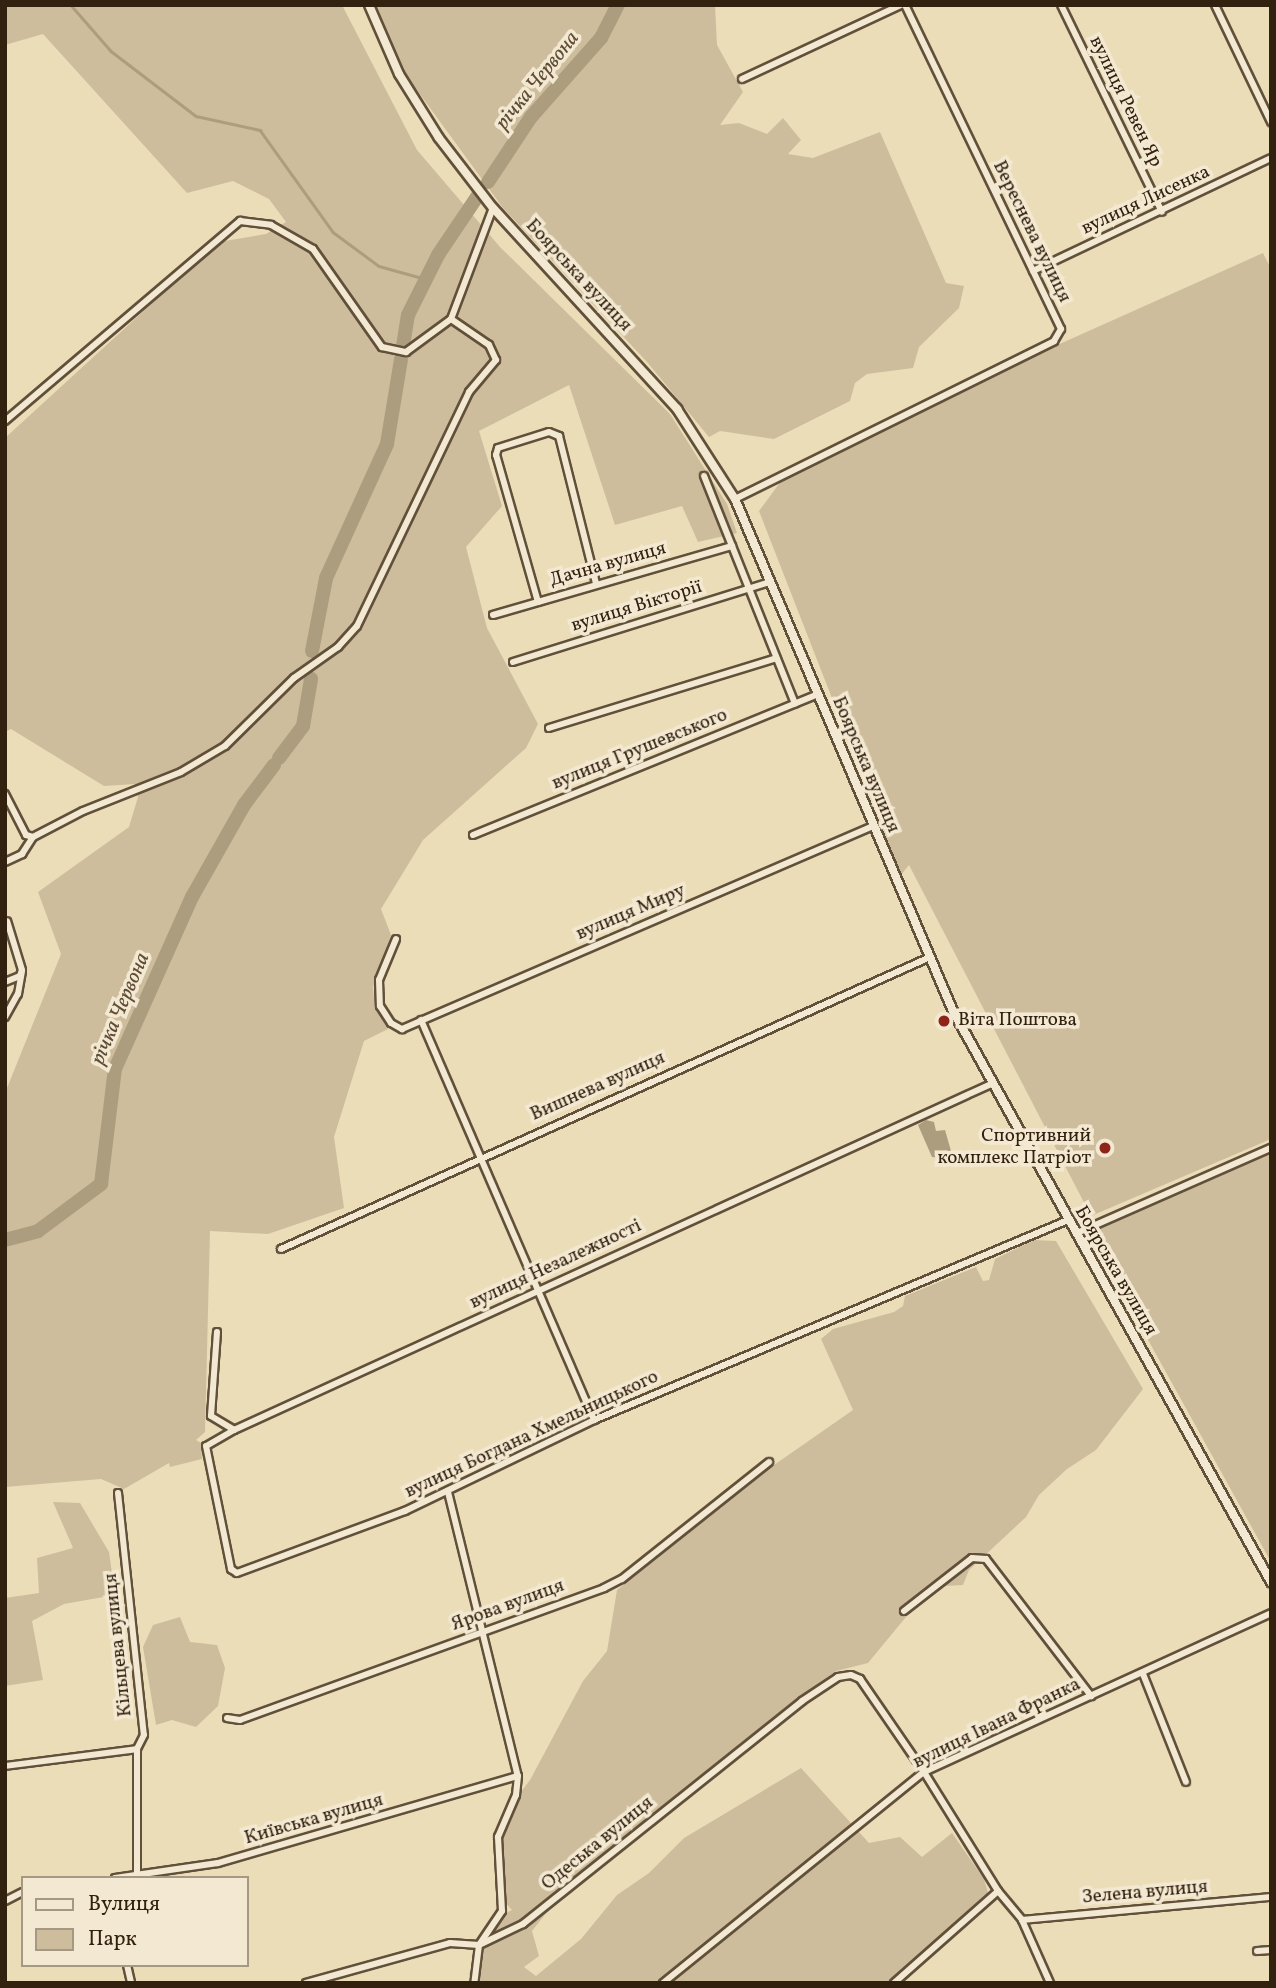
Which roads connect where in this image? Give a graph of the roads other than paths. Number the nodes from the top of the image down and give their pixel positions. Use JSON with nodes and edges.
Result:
{"nodes":[{"id":1,"x":369,"y":5,"type":"edge"},
{"id":2,"x":903,"y":5,"type":"edge"},
{"id":3,"x":1060,"y":5,"type":"edge"},
{"id":4,"x":1215,"y":5,"type":"edge"},
{"id":5,"x":742,"y":79,"type":"dead end"},
{"id":6,"x":1271,"y":122,"type":"edge"},
{"id":7,"x":1271,"y":158,"type":"edge"},
{"id":8,"x":493,"y":208,"type":"junction"},
{"id":9,"x":1162,"y":212,"type":"junction"},
{"id":10,"x":1033,"y":271,"type":"junction"},
{"id":11,"x":451,"y":319,"type":"junction"},
{"id":12,"x":5,"y":421,"type":"edge"},
{"id":13,"x":704,"y":476,"type":"dead end"},
{"id":14,"x":735,"y":499,"type":"junction"},
{"id":15,"x":732,"y":546,"type":"junction"},
{"id":16,"x":770,"y":582,"type":"junction"},
{"id":17,"x":596,"y":583,"type":"junction"},
{"id":18,"x":749,"y":589,"type":"junction"},
{"id":19,"x":538,"y":602,"type":"junction"},
{"id":20,"x":493,"y":615,"type":"dead end"},
{"id":21,"x":776,"y":658,"type":"junction"},
{"id":22,"x":513,"y":662,"type":"dead end"},
{"id":23,"x":818,"y":694,"type":"junction"},
{"id":24,"x":795,"y":704,"type":"junction"},
{"id":25,"x":550,"y":728,"type":"dead end"},
{"id":26,"x":5,"y":794,"type":"edge"},
{"id":27,"x":873,"y":826,"type":"junction"},
{"id":28,"x":473,"y":835,"type":"dead end"},
{"id":29,"x":33,"y":837,"type":"junction"},
{"id":30,"x":5,"y":862,"type":"edge"},
{"id":31,"x":6,"y":920,"type":"edge"},
{"id":32,"x":396,"y":939,"type":"dead end"},
{"id":33,"x":928,"y":958,"type":"junction"},
{"id":34,"x":22,"y":970,"type":"junction"},
{"id":35,"x":5,"y":982,"type":"edge"},
{"id":36,"x":5,"y":1017,"type":"edge"},
{"id":37,"x":421,"y":1020,"type":"junction"},
{"id":38,"x":991,"y":1084,"type":"junction"},
{"id":39,"x":1271,"y":1148,"type":"edge"},
{"id":40,"x":481,"y":1156,"type":"junction"},
{"id":41,"x":1068,"y":1220,"type":"junction"},
{"id":42,"x":1077,"y":1233,"type":"junction"},
{"id":43,"x":281,"y":1249,"type":"dead end"},
{"id":44,"x":536,"y":1291,"type":"junction"},
{"id":45,"x":217,"y":1332,"type":"dead end"},
{"id":46,"x":594,"y":1420,"type":"junction"},
{"id":47,"x":234,"y":1430,"type":"junction"},
{"id":48,"x":769,"y":1462,"type":"dead end"},
{"id":49,"x":448,"y":1492,"type":"junction"},
{"id":50,"x":118,"y":1493,"type":"dead end"},
{"id":51,"x":1271,"y":1582,"type":"edge"},
{"id":52,"x":904,"y":1611,"type":"dead end"},
{"id":53,"x":1271,"y":1613,"type":"edge"},
{"id":54,"x":486,"y":1632,"type":"junction"},
{"id":55,"x":1143,"y":1674,"type":"junction"},
{"id":56,"x":1091,"y":1696,"type":"junction"},
{"id":57,"x":227,"y":1718,"type":"dead end"},
{"id":58,"x":137,"y":1749,"type":"junction"},
{"id":59,"x":5,"y":1766,"type":"edge"},
{"id":60,"x":925,"y":1772,"type":"junction"},
{"id":61,"x":518,"y":1776,"type":"junction"},
{"id":62,"x":1186,"y":1782,"type":"dead end"},
{"id":63,"x":137,"y":1876,"type":"edge"},
{"id":64,"x":998,"y":1891,"type":"junction"},
{"id":65,"x":21,"y":1893,"type":"edge"},
{"id":66,"x":1271,"y":1897,"type":"edge"},
{"id":67,"x":5,"y":1901,"type":"edge"},
{"id":68,"x":1021,"y":1920,"type":"junction"},
{"id":69,"x":479,"y":1945,"type":"junction"},
{"id":70,"x":1271,"y":1950,"type":"edge"},
{"id":71,"x":1257,"y":1951,"type":"dead end"},
{"id":72,"x":306,"y":1983,"type":"edge"},
{"id":73,"x":474,"y":1983,"type":"edge"},
{"id":74,"x":663,"y":1983,"type":"edge"},
{"id":75,"x":894,"y":1983,"type":"edge"},
{"id":76,"x":1051,"y":1983,"type":"edge"}],
"edges":[{"from":1,"to":8,"type":"street","name":"Боярська вулиця"},
{"from":2,"to":5,"type":"street"},
{"from":2,"to":10,"type":"street","name":"Вереснева вулиця"},
{"from":3,"to":9,"type":"street","name":"вулиця Ревен Яр"},
{"from":4,"to":6,"type":"street"},
{"from":7,"to":9,"type":"street","name":"вулиця Лисенка"},
{"from":8,"to":11,"type":"street"},
{"from":8,"to":14,"type":"street","name":"Боярська вулиця"},
{"from":9,"to":10,"type":"street","name":"вулиця Лисенка"},
{"from":10,"to":14,"type":"street","name":"Вереснева вулиця"},
{"from":11,"to":12,"type":"street"},
{"from":11,"to":29,"type":"street"},
{"from":13,"to":15,"type":"street"},
{"from":14,"to":16,"type":"street","name":"Боярська вулиця"},
{"from":15,"to":17,"type":"street","name":"Дачна вулиця"},
{"from":15,"to":18,"type":"street"},
{"from":16,"to":18,"type":"street","name":"вулиця Вікторії"},
{"from":16,"to":23,"type":"street","name":"Боярська вулиця"},
{"from":17,"to":19,"type":"street","name":"Дачна вулиця"},
{"from":17,"to":19,"type":"street"},
{"from":18,"to":21,"type":"street"},
{"from":18,"to":22,"type":"street","name":"вулиця Вікторії"},
{"from":19,"to":20,"type":"street","name":"Дачна вулиця"},
{"from":21,"to":24,"type":"street"},
{"from":21,"to":25,"type":"street"},
{"from":23,"to":24,"type":"street","name":"вулиця Грушевського"},
{"from":23,"to":27,"type":"street","name":"Боярська вулиця"},
{"from":24,"to":28,"type":"street","name":"вулиця Грушевського"},
{"from":26,"to":29,"type":"street"},
{"from":27,"to":33,"type":"street","name":"Боярська вулиця"},
{"from":27,"to":37,"type":"street","name":"вулиця Миру"},
{"from":29,"to":30,"type":"street"},
{"from":31,"to":34,"type":"street"},
{"from":32,"to":37,"type":"street","name":"вулиця Миру"},
{"from":33,"to":38,"type":"street","name":"Боярська вулиця"},
{"from":33,"to":40,"type":"street","name":"Вишнева вулиця"},
{"from":34,"to":35,"type":"street"},
{"from":34,"to":36,"type":"street"},
{"from":37,"to":40,"type":"street"},
{"from":38,"to":41,"type":"street","name":"Боярська вулиця"},
{"from":38,"to":44,"type":"street","name":"вулиця Незалежності"},
{"from":39,"to":42,"type":"street"},
{"from":40,"to":43,"type":"street","name":"Вишнева вулиця"},
{"from":40,"to":44,"type":"street"},
{"from":41,"to":42,"type":"street","name":"Боярська вулиця"},
{"from":41,"to":46,"type":"street","name":"вулиця Богдана Хмельницького"},
{"from":42,"to":51,"type":"street","name":"Боярська вулиця"},
{"from":44,"to":46,"type":"street"},
{"from":44,"to":47,"type":"street","name":"вулиця Незалежності"},
{"from":45,"to":47,"type":"street"},
{"from":46,"to":49,"type":"street","name":"вулиця Богдана Хмельницького"},
{"from":47,"to":49,"type":"street","name":"вулиця Богдана Хмельницького"},
{"from":48,"to":54,"type":"street","name":"Ярова вулиця"},
{"from":49,"to":54,"type":"street"},
{"from":50,"to":58,"type":"street","name":"Кільцева вулиця"},
{"from":52,"to":56,"type":"street"},
{"from":53,"to":55,"type":"street","name":"вулиця Івана Франка"},
{"from":54,"to":57,"type":"street","name":"Ярова вулиця"},
{"from":54,"to":61,"type":"street"},
{"from":55,"to":56,"type":"street","name":"вулиця Івана Франка"},
{"from":55,"to":62,"type":"street"},
{"from":56,"to":60,"type":"street","name":"вулиця Івана Франка"},
{"from":58,"to":59,"type":"street"},
{"from":58,"to":63,"type":"street","name":"Кільцева вулиця"},
{"from":60,"to":64,"type":"street"},
{"from":60,"to":69,"type":"street","name":"Одеська вулиця"},
{"from":60,"to":74,"type":"street","name":"вулиця Івана Франка"},
{"from":61,"to":63,"type":"street","name":"Київська вулиця"},
{"from":61,"to":69,"type":"street"},
{"from":64,"to":68,"type":"street"},
{"from":64,"to":75,"type":"street"},
{"from":65,"to":67,"type":"street"},
{"from":66,"to":68,"type":"street","name":"Зелена вулиця"},
{"from":68,"to":76,"type":"street"},
{"from":69,"to":72,"type":"street","name":"Одеська вулиця"},
{"from":69,"to":73,"type":"street"},
{"from":70,"to":71,"type":"street"}]}
